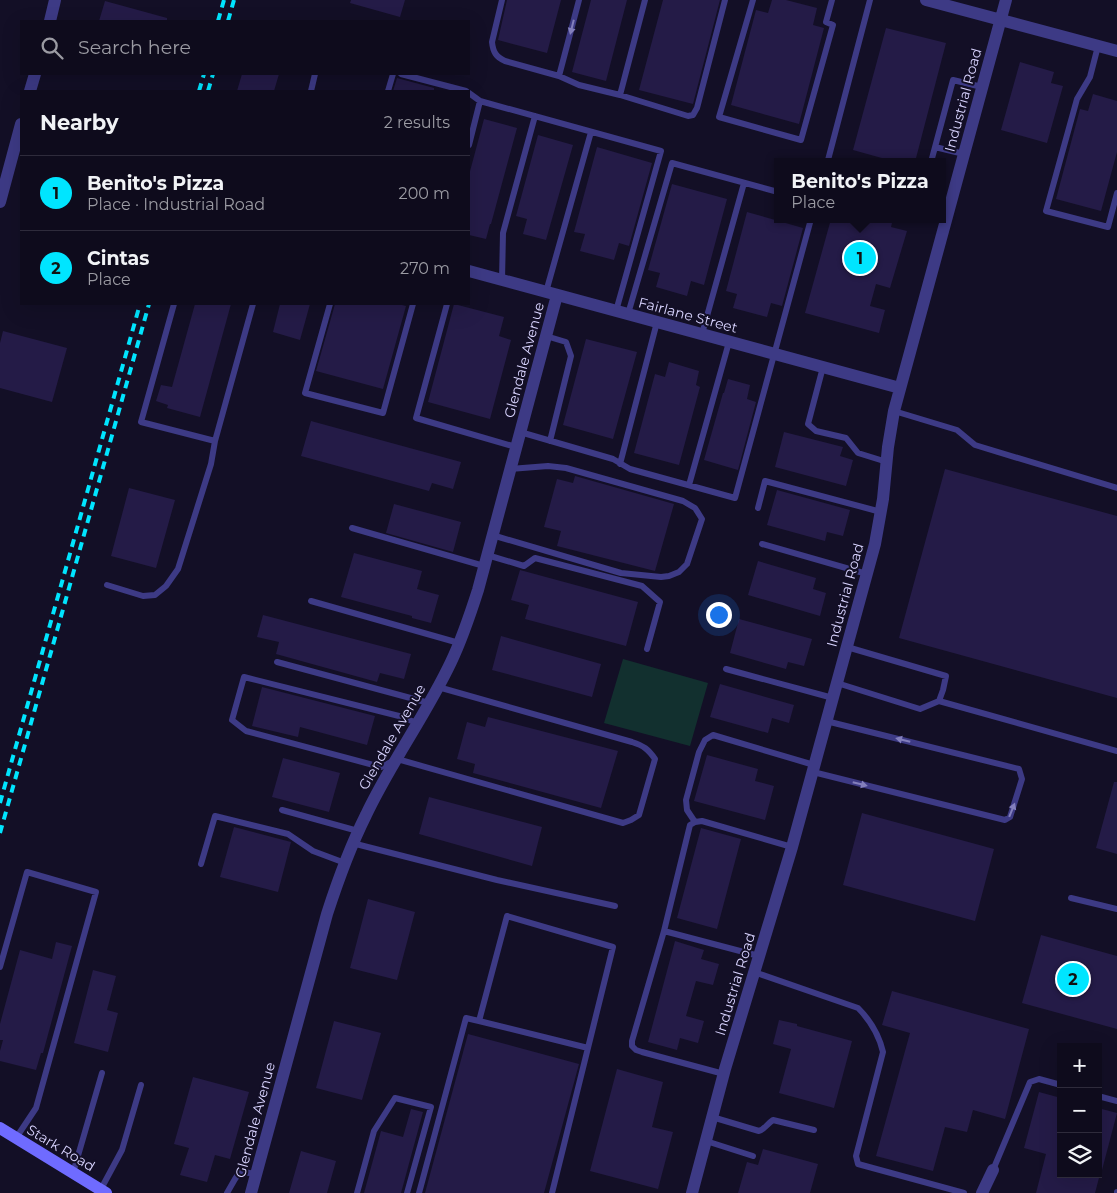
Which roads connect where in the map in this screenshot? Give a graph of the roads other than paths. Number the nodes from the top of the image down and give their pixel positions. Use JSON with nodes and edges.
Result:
{"nodes":[{"id":1,"x":55,"y":0,"type":"edge"},
{"id":2,"x":502,"y":0,"type":"edge"},
{"id":3,"x":579,"y":0,"type":"edge"},
{"id":4,"x":645,"y":0,"type":"edge"},
{"id":5,"x":725,"y":0,"type":"edge"},
{"id":6,"x":753,"y":0,"type":"edge"},
{"id":7,"x":832,"y":0,"type":"edge"},
{"id":8,"x":870,"y":0,"type":"edge"},
{"id":9,"x":930,"y":0,"type":"edge"},
{"id":10,"x":1006,"y":0,"type":"edge"},
{"id":11,"x":50,"y":20,"type":"edge"},
{"id":12,"x":1001,"y":20,"type":"junction"},
{"id":13,"x":1098,"y":46,"type":"junction"},
{"id":14,"x":1117,"y":51,"type":"edge"},
{"id":15,"x":35,"y":75,"type":"edge"},
{"id":16,"x":315,"y":75,"type":"edge"},
{"id":17,"x":393,"y":75,"type":"edge"},
{"id":18,"x":405,"y":75,"type":"edge"},
{"id":19,"x":559,"y":76,"type":"junction"},
{"id":20,"x":982,"y":87,"type":"junction"},
{"id":21,"x":30,"y":90,"type":"edge"},
{"id":22,"x":311,"y":90,"type":"edge"},
{"id":23,"x":388,"y":90,"type":"edge"},
{"id":24,"x":460,"y":90,"type":"edge"},
{"id":25,"x":470,"y":94,"type":"edge"},
{"id":26,"x":620,"y":95,"type":"junction"},
{"id":27,"x":480,"y":101,"type":"junction"},
{"id":28,"x":535,"y":116,"type":"junction"},
{"id":29,"x":20,"y":128,"type":"edge"},
{"id":30,"x":591,"y":132,"type":"junction"},
{"id":31,"x":470,"y":141,"type":"edge"},
{"id":32,"x":935,"y":146,"type":"junction"},
{"id":33,"x":964,"y":154,"type":"junction"},
{"id":34,"x":829,"y":158,"type":"edge"},
{"id":35,"x":932,"y":158,"type":"edge"},
{"id":36,"x":744,"y":183,"type":"junction"},
{"id":37,"x":774,"y":191,"type":"edge"},
{"id":38,"x":1117,"y":193,"type":"edge"},
{"id":39,"x":0,"y":202,"type":"edge"},
{"id":40,"x":946,"y":211,"type":"edge"},
{"id":41,"x":809,"y":223,"type":"edge"},
{"id":42,"x":943,"y":223,"type":"edge"},
{"id":43,"x":1108,"y":228,"type":"junction"},
{"id":44,"x":1117,"y":229,"type":"edge"},
{"id":45,"x":470,"y":271,"type":"edge"},
{"id":46,"x":502,"y":280,"type":"junction"},
{"id":47,"x":552,"y":294,"type":"junction"},
{"id":48,"x":174,"y":305,"type":"edge"},
{"id":49,"x":253,"y":305,"type":"edge"},
{"id":50,"x":330,"y":305,"type":"edge"},
{"id":51,"x":413,"y":305,"type":"edge"},
{"id":52,"x":447,"y":305,"type":"edge"},
{"id":53,"x":622,"y":313,"type":"junction"},
{"id":54,"x":657,"y":322,"type":"junction"},
{"id":55,"x":702,"y":334,"type":"junction"},
{"id":56,"x":546,"y":336,"type":"junction"},
{"id":57,"x":729,"y":342,"type":"junction"},
{"id":58,"x":774,"y":354,"type":"junction"},
{"id":59,"x":823,"y":367,"type":"junction"},
{"id":60,"x":900,"y":388,"type":"junction"},
{"id":61,"x":894,"y":411,"type":"junction"},
{"id":62,"x":520,"y":432,"type":"junction"},
{"id":63,"x":215,"y":441,"type":"junction"},
{"id":64,"x":550,"y":441,"type":"junction"},
{"id":65,"x":516,"y":447,"type":"junction"},
{"id":66,"x":886,"y":462,"type":"junction"},
{"id":67,"x":620,"y":464,"type":"junction"},
{"id":68,"x":510,"y":469,"type":"junction"},
{"id":69,"x":689,"y":485,"type":"junction"},
{"id":70,"x":1117,"y":488,"type":"edge"},
{"id":71,"x":758,"y":508,"type":"dead end"},
{"id":72,"x":881,"y":512,"type":"junction"},
{"id":73,"x":352,"y":528,"type":"dead end"},
{"id":74,"x":492,"y":536,"type":"junction"},
{"id":75,"x":762,"y":544,"type":"dead end"},
{"id":76,"x":486,"y":561,"type":"junction"},
{"id":77,"x":867,"y":574,"type":"junction"},
{"id":78,"x":107,"y":585,"type":"dead end"},
{"id":79,"x":310,"y":601,"type":"dead end"},
{"id":80,"x":459,"y":643,"type":"junction"},
{"id":81,"x":847,"y":646,"type":"junction"},
{"id":82,"x":647,"y":649,"type":"dead end"},
{"id":83,"x":278,"y":662,"type":"dead end"},
{"id":84,"x":726,"y":669,"type":"dead end"},
{"id":85,"x":837,"y":684,"type":"junction"},
{"id":86,"x":438,"y":687,"type":"junction"},
{"id":87,"x":833,"y":698,"type":"junction"},
{"id":88,"x":939,"y":701,"type":"junction"},
{"id":89,"x":429,"y":703,"type":"junction"},
{"id":90,"x":826,"y":721,"type":"junction"},
{"id":91,"x":417,"y":723,"type":"junction"},
{"id":92,"x":1117,"y":751,"type":"edge"},
{"id":93,"x":397,"y":759,"type":"junction"},
{"id":94,"x":814,"y":768,"type":"junction"},
{"id":95,"x":282,"y":810,"type":"dead end"},
{"id":96,"x":695,"y":822,"type":"junction"},
{"id":97,"x":358,"y":831,"type":"junction"},
{"id":98,"x":352,"y":843,"type":"junction"},
{"id":99,"x":792,"y":846,"type":"junction"},
{"id":100,"x":344,"y":863,"type":"junction"},
{"id":101,"x":201,"y":864,"type":"dead end"},
{"id":102,"x":1072,"y":898,"type":"dead end"},
{"id":103,"x":615,"y":906,"type":"dead end"},
{"id":104,"x":1117,"y":909,"type":"edge"},
{"id":105,"x":664,"y":931,"type":"junction"},
{"id":106,"x":759,"y":956,"type":"junction"},
{"id":107,"x":0,"y":967,"type":"edge"},
{"id":108,"x":754,"y":972,"type":"junction"},
{"id":109,"x":479,"y":1021,"type":"junction"},
{"id":110,"x":588,"y":1048,"type":"junction"},
{"id":111,"x":102,"y":1074,"type":"dead end"},
{"id":112,"x":724,"y":1074,"type":"junction"},
{"id":113,"x":1057,"y":1084,"type":"edge"},
{"id":114,"x":141,"y":1085,"type":"dead end"},
{"id":115,"x":1102,"y":1097,"type":"edge"},
{"id":116,"x":1117,"y":1101,"type":"edge"},
{"id":117,"x":712,"y":1117,"type":"junction"},
{"id":118,"x":0,"y":1128,"type":"edge"},
{"id":119,"x":814,"y":1130,"type":"dead end"},
{"id":120,"x":16,"y":1138,"type":"junction"},
{"id":121,"x":706,"y":1141,"type":"junction"},
{"id":122,"x":753,"y":1156,"type":"dead end"},
{"id":123,"x":992,"y":1170,"type":"joint"},
{"id":124,"x":73,"y":1173,"type":"junction"},
{"id":125,"x":256,"y":1174,"type":"junction"},
{"id":126,"x":104,"y":1191,"type":"edge"},
{"id":127,"x":227,"y":1193,"type":"edge"},
{"id":128,"x":251,"y":1193,"type":"edge"},
{"id":129,"x":357,"y":1193,"type":"edge"},
{"id":130,"x":407,"y":1193,"type":"edge"},
{"id":131,"x":419,"y":1193,"type":"edge"},
{"id":132,"x":552,"y":1193,"type":"edge"},
{"id":133,"x":692,"y":1193,"type":"edge"},
{"id":134,"x":964,"y":1193,"type":"edge"},
{"id":135,"x":982,"y":1193,"type":"edge"}],
"edges":[{"from":1,"to":11,"type":"street"},
{"from":2,"to":19,"type":"lane"},
{"from":3,"to":19,"type":"lane","one_way":true},
{"from":4,"to":26,"type":"lane"},
{"from":5,"to":26,"type":"lane"},
{"from":6,"to":7,"type":"lane"},
{"from":8,"to":34,"type":"lane"},
{"from":9,"to":12,"type":"street"},
{"from":10,"to":12,"type":"street","name":"Industrial Road"},
{"from":12,"to":13,"type":"street"},
{"from":12,"to":20,"type":"street","name":"Industrial Road"},
{"from":13,"to":14,"type":"street"},
{"from":13,"to":43,"type":"lane"},
{"from":15,"to":21,"type":"street"},
{"from":16,"to":22,"type":"lane"},
{"from":17,"to":23,"type":"lane"},
{"from":18,"to":24,"type":"lane"},
{"from":19,"to":26,"type":"lane"},
{"from":20,"to":32,"type":"lane"},
{"from":20,"to":33,"type":"street","name":"Industrial Road"},
{"from":25,"to":27,"type":"lane"},
{"from":27,"to":28,"type":"lane"},
{"from":27,"to":31,"type":"lane"},
{"from":28,"to":30,"type":"lane"},
{"from":28,"to":46,"type":"lane"},
{"from":29,"to":39,"type":"street"},
{"from":30,"to":47,"type":"lane"},
{"from":30,"to":53,"type":"lane"},
{"from":32,"to":33,"type":"lane"},
{"from":32,"to":35,"type":"lane"},
{"from":33,"to":40,"type":"street","name":"Industrial Road"},
{"from":36,"to":37,"type":"lane"},
{"from":36,"to":53,"type":"lane"},
{"from":36,"to":55,"type":"lane"},
{"from":38,"to":43,"type":"lane"},
{"from":41,"to":58,"type":"lane"},
{"from":42,"to":60,"type":"street","name":"Industrial Road"},
{"from":43,"to":44,"type":"lane"},
{"from":45,"to":46,"type":"street","name":"Fairlane Street"},
{"from":46,"to":47,"type":"street","name":"Fairlane Street"},
{"from":47,"to":53,"type":"street","name":"Fairlane Street"},
{"from":47,"to":56,"type":"street","name":"Glendale Avenue"},
{"from":48,"to":63,"type":"lane"},
{"from":49,"to":63,"type":"lane"},
{"from":50,"to":51,"type":"lane"},
{"from":52,"to":65,"type":"lane"},
{"from":53,"to":54,"type":"street","name":"Fairlane Street"},
{"from":54,"to":55,"type":"street","name":"Fairlane Street"},
{"from":54,"to":67,"type":"lane"},
{"from":55,"to":57,"type":"street","name":"Fairlane Street"},
{"from":56,"to":62,"type":"street","name":"Glendale Avenue"},
{"from":56,"to":64,"type":"lane"},
{"from":57,"to":58,"type":"street","name":"Fairlane Street"},
{"from":57,"to":69,"type":"lane"},
{"from":58,"to":59,"type":"street","name":"Fairlane Street"},
{"from":58,"to":69,"type":"lane"},
{"from":59,"to":60,"type":"street","name":"Fairlane Street"},
{"from":59,"to":66,"type":"lane"},
{"from":60,"to":61,"type":"street","name":"Industrial Road"},
{"from":61,"to":66,"type":"street","name":"Industrial Road"},
{"from":61,"to":70,"type":"lane"},
{"from":62,"to":64,"type":"lane"},
{"from":62,"to":65,"type":"street","name":"Glendale Avenue"},
{"from":63,"to":78,"type":"lane"},
{"from":64,"to":67,"type":"lane"},
{"from":65,"to":68,"type":"street","name":"Glendale Avenue"},
{"from":66,"to":72,"type":"street","name":"Industrial Road"},
{"from":67,"to":69,"type":"lane"},
{"from":68,"to":74,"type":"street","name":"Glendale Avenue"},
{"from":68,"to":74,"type":"lane"},
{"from":71,"to":72,"type":"lane"},
{"from":72,"to":77,"type":"street","name":"Industrial Road"},
{"from":73,"to":76,"type":"lane"},
{"from":74,"to":76,"type":"street","name":"Glendale Avenue"},
{"from":75,"to":77,"type":"lane"},
{"from":76,"to":80,"type":"street","name":"Glendale Avenue"},
{"from":76,"to":82,"type":"lane"},
{"from":77,"to":81,"type":"street","name":"Industrial Road"},
{"from":79,"to":80,"type":"lane"},
{"from":80,"to":86,"type":"street","name":"Glendale Avenue"},
{"from":81,"to":85,"type":"street","name":"Industrial Road"},
{"from":81,"to":88,"type":"lane"},
{"from":83,"to":89,"type":"lane"},
{"from":84,"to":87,"type":"lane"},
{"from":85,"to":87,"type":"street","name":"Industrial Road"},
{"from":85,"to":88,"type":"lane"},
{"from":86,"to":89,"type":"street","name":"Glendale Avenue"},
{"from":86,"to":93,"type":"lane"},
{"from":87,"to":90,"type":"street","name":"Industrial Road"},
{"from":88,"to":92,"type":"lane"},
{"from":89,"to":91,"type":"street","name":"Glendale Avenue"},
{"from":90,"to":94,"type":"street","name":"Industrial Road"},
{"from":94,"to":90,"type":"lane","one_way":true},
{"from":91,"to":93,"type":"street","name":"Glendale Avenue"},
{"from":91,"to":93,"type":"lane"},
{"from":93,"to":97,"type":"street","name":"Glendale Avenue"},
{"from":94,"to":96,"type":"lane"},
{"from":94,"to":99,"type":"street","name":"Industrial Road"},
{"from":95,"to":97,"type":"lane"},
{"from":96,"to":99,"type":"lane"},
{"from":96,"to":105,"type":"lane"},
{"from":97,"to":98,"type":"street","name":"Glendale Avenue"},
{"from":98,"to":100,"type":"street","name":"Glendale Avenue"},
{"from":98,"to":103,"type":"lane"},
{"from":99,"to":106,"type":"street","name":"Industrial Road"},
{"from":100,"to":101,"type":"lane"},
{"from":100,"to":125,"type":"street","name":"Glendale Avenue"},
{"from":102,"to":104,"type":"lane"},
{"from":105,"to":106,"type":"lane"},
{"from":105,"to":112,"type":"lane"},
{"from":106,"to":108,"type":"street","name":"Industrial Road"},
{"from":107,"to":120,"type":"lane"},
{"from":108,"to":112,"type":"street","name":"Industrial Road"},
{"from":108,"to":134,"type":"lane"},
{"from":109,"to":110,"type":"lane"},
{"from":109,"to":110,"type":"lane"},
{"from":109,"to":131,"type":"lane"},
{"from":110,"to":132,"type":"lane"},
{"from":111,"to":124,"type":"lane"},
{"from":112,"to":117,"type":"street","name":"Industrial Road"},
{"from":113,"to":123,"type":"lane"},
{"from":114,"to":126,"type":"lane"},
{"from":115,"to":116,"type":"lane"},
{"from":117,"to":119,"type":"lane"},
{"from":117,"to":121,"type":"street","name":"Industrial Road"},
{"from":118,"to":120,"type":"street","name":"Stark Road"},
{"from":120,"to":124,"type":"street","name":"Stark Road"},
{"from":121,"to":122,"type":"lane"},
{"from":121,"to":133,"type":"street","name":"Industrial Road"},
{"from":123,"to":135,"type":"street"},
{"from":124,"to":126,"type":"street","name":"Stark Road"},
{"from":125,"to":127,"type":"lane"},
{"from":125,"to":128,"type":"street","name":"Glendale Avenue"},
{"from":129,"to":130,"type":"lane"}]}
